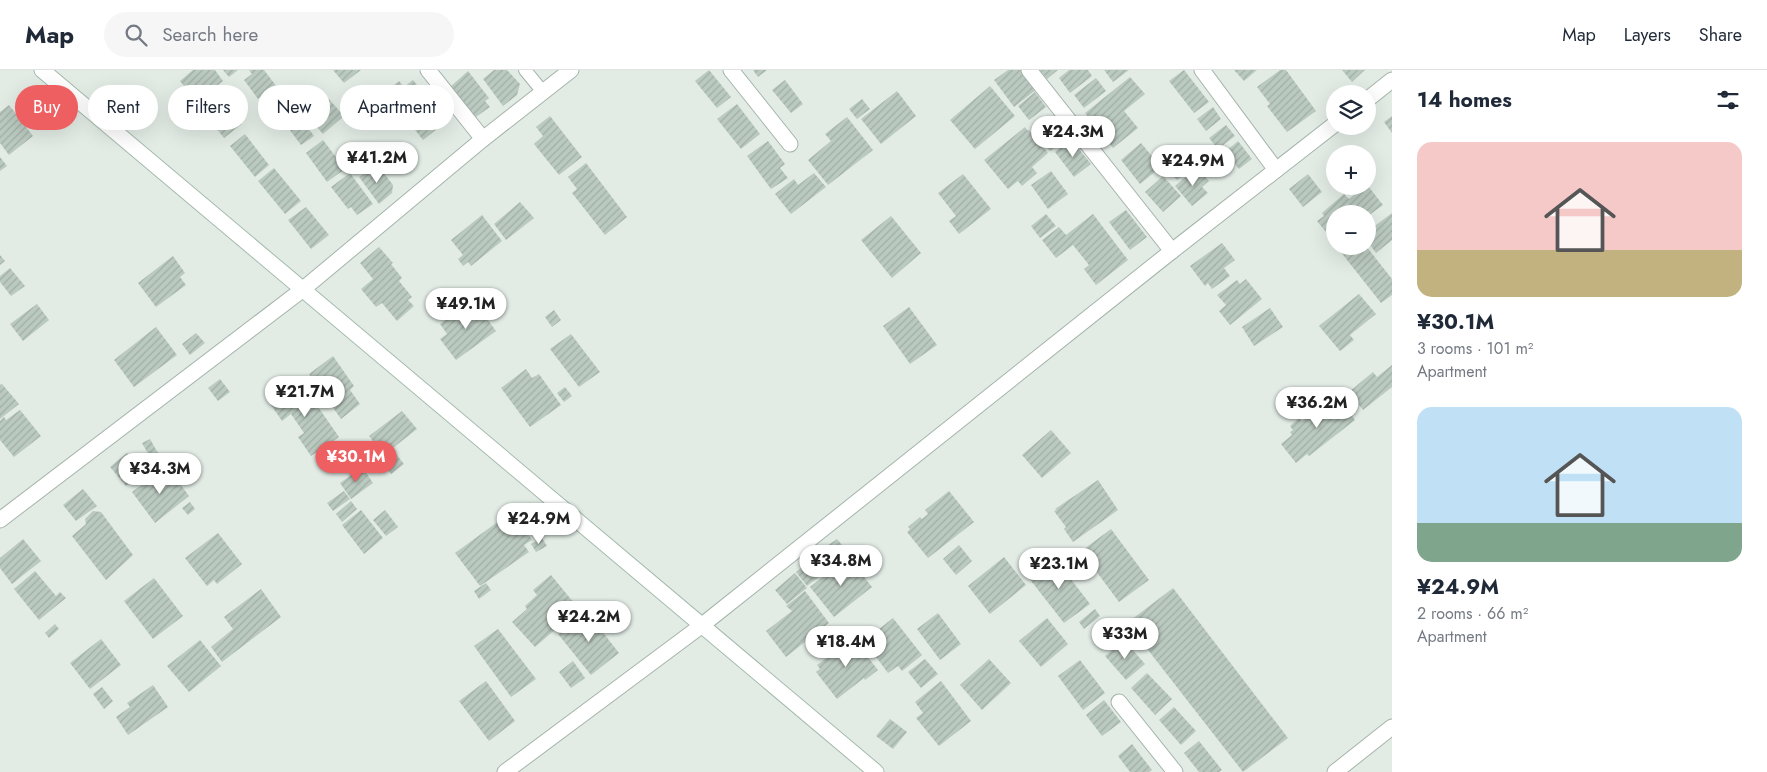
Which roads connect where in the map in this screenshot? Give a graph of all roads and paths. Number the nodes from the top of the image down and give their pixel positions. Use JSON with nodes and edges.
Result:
{"nodes":[{"id":1,"x":42,"y":70,"type":"edge"},
{"id":2,"x":428,"y":70,"type":"edge"},
{"id":3,"x":525,"y":70,"type":"edge"},
{"id":4,"x":571,"y":70,"type":"edge"},
{"id":5,"x":731,"y":70,"type":"edge"},
{"id":6,"x":1029,"y":70,"type":"edge"},
{"id":7,"x":1202,"y":70,"type":"edge"},
{"id":8,"x":1392,"y":80,"type":"edge"},
{"id":9,"x":543,"y":92,"type":"junction"},
{"id":10,"x":1376,"y":93,"type":"edge"},
{"id":11,"x":1326,"y":131,"type":"edge"},
{"id":12,"x":483,"y":139,"type":"junction"},
{"id":13,"x":790,"y":144,"type":"dead end"},
{"id":14,"x":1276,"y":170,"type":"junction"},
{"id":15,"x":1172,"y":251,"type":"junction"},
{"id":16,"x":302,"y":290,"type":"junction"},
{"id":17,"x":0,"y":520,"type":"edge"},
{"id":18,"x":701,"y":626,"type":"junction"},
{"id":19,"x":1119,"y":702,"type":"dead end"},
{"id":20,"x":1392,"y":727,"type":"edge"},
{"id":21,"x":505,"y":772,"type":"edge"},
{"id":22,"x":876,"y":772,"type":"edge"},
{"id":23,"x":1175,"y":772,"type":"edge"},
{"id":24,"x":1335,"y":772,"type":"edge"}],
"edges":[{"from":1,"to":16,"type":"street"},
{"from":2,"to":12,"type":"street"},
{"from":3,"to":9,"type":"lane"},
{"from":4,"to":9,"type":"street"},
{"from":5,"to":13,"type":"street"},
{"from":6,"to":15,"type":"street"},
{"from":7,"to":14,"type":"street"},
{"from":8,"to":10,"type":"street"},
{"from":9,"to":12,"type":"street"},
{"from":11,"to":14,"type":"street"},
{"from":12,"to":16,"type":"street"},
{"from":14,"to":15,"type":"street"},
{"from":15,"to":18,"type":"street"},
{"from":16,"to":17,"type":"street"},
{"from":16,"to":18,"type":"street"},
{"from":18,"to":21,"type":"street"},
{"from":18,"to":22,"type":"street"},
{"from":19,"to":23,"type":"street"},
{"from":20,"to":24,"type":"street"}]}
